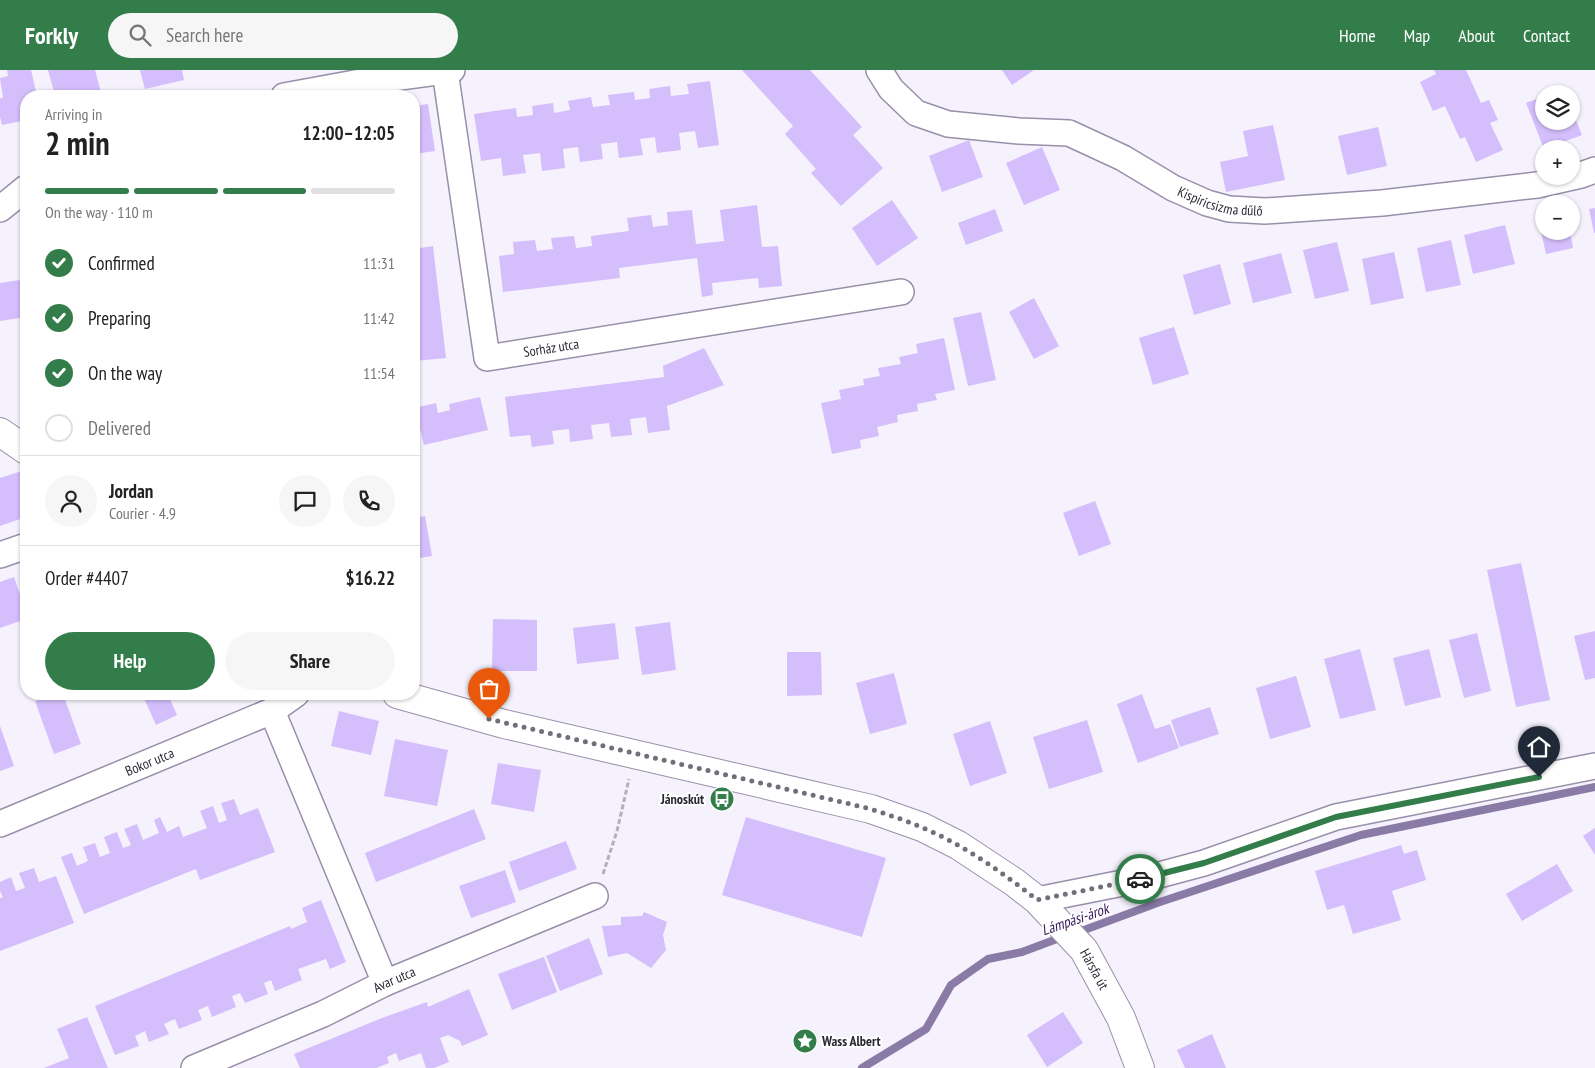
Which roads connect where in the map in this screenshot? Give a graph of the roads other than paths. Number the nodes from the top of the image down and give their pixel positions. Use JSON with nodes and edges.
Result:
{"nodes":[{"id":1,"x":448,"y":70,"type":"edge"},
{"id":2,"x":879,"y":70,"type":"edge"},
{"id":3,"x":317,"y":90,"type":"edge"},
{"id":4,"x":1595,"y":170,"type":"edge"},
{"id":5,"x":20,"y":193,"type":"edge"},
{"id":6,"x":0,"y":208,"type":"edge"},
{"id":7,"x":901,"y":292,"type":"dead end"},
{"id":8,"x":0,"y":432,"type":"edge"},
{"id":9,"x":20,"y":446,"type":"edge"},
{"id":10,"x":20,"y":548,"type":"edge"},
{"id":11,"x":0,"y":555,"type":"edge"},
{"id":12,"x":288,"y":700,"type":"edge"},
{"id":13,"x":418,"y":700,"type":"edge"},
{"id":14,"x":272,"y":711,"type":"junction"},
{"id":15,"x":1595,"y":766,"type":"edge"},
{"id":16,"x":0,"y":824,"type":"edge"},
{"id":17,"x":595,"y":896,"type":"road end"},
{"id":18,"x":1045,"y":909,"type":"junction"},
{"id":19,"x":385,"y":983,"type":"junction"},
{"id":20,"x":194,"y":1068,"type":"edge"},
{"id":21,"x":1140,"y":1068,"type":"edge"}],
"edges":[{"from":1,"to":3,"type":"street"},
{"from":1,"to":7,"type":"street","name":"Sorház utca"},
{"from":2,"to":4,"type":"street","name":"Kispiricsizma dűlő"},
{"from":5,"to":6,"type":"street"},
{"from":8,"to":9,"type":"street"},
{"from":10,"to":11,"type":"street"},
{"from":12,"to":14,"type":"street","name":"Bokor utca"},
{"from":13,"to":18,"type":"street","name":"Hársfa út"},
{"from":14,"to":16,"type":"street","name":"Bokor utca"},
{"from":14,"to":19,"type":"street"},
{"from":15,"to":18,"type":"street"},
{"from":17,"to":19,"type":"street","name":"Avar utca"},
{"from":18,"to":21,"type":"street","name":"Hársfa út"},
{"from":19,"to":20,"type":"street","name":"Avar utca"}]}
